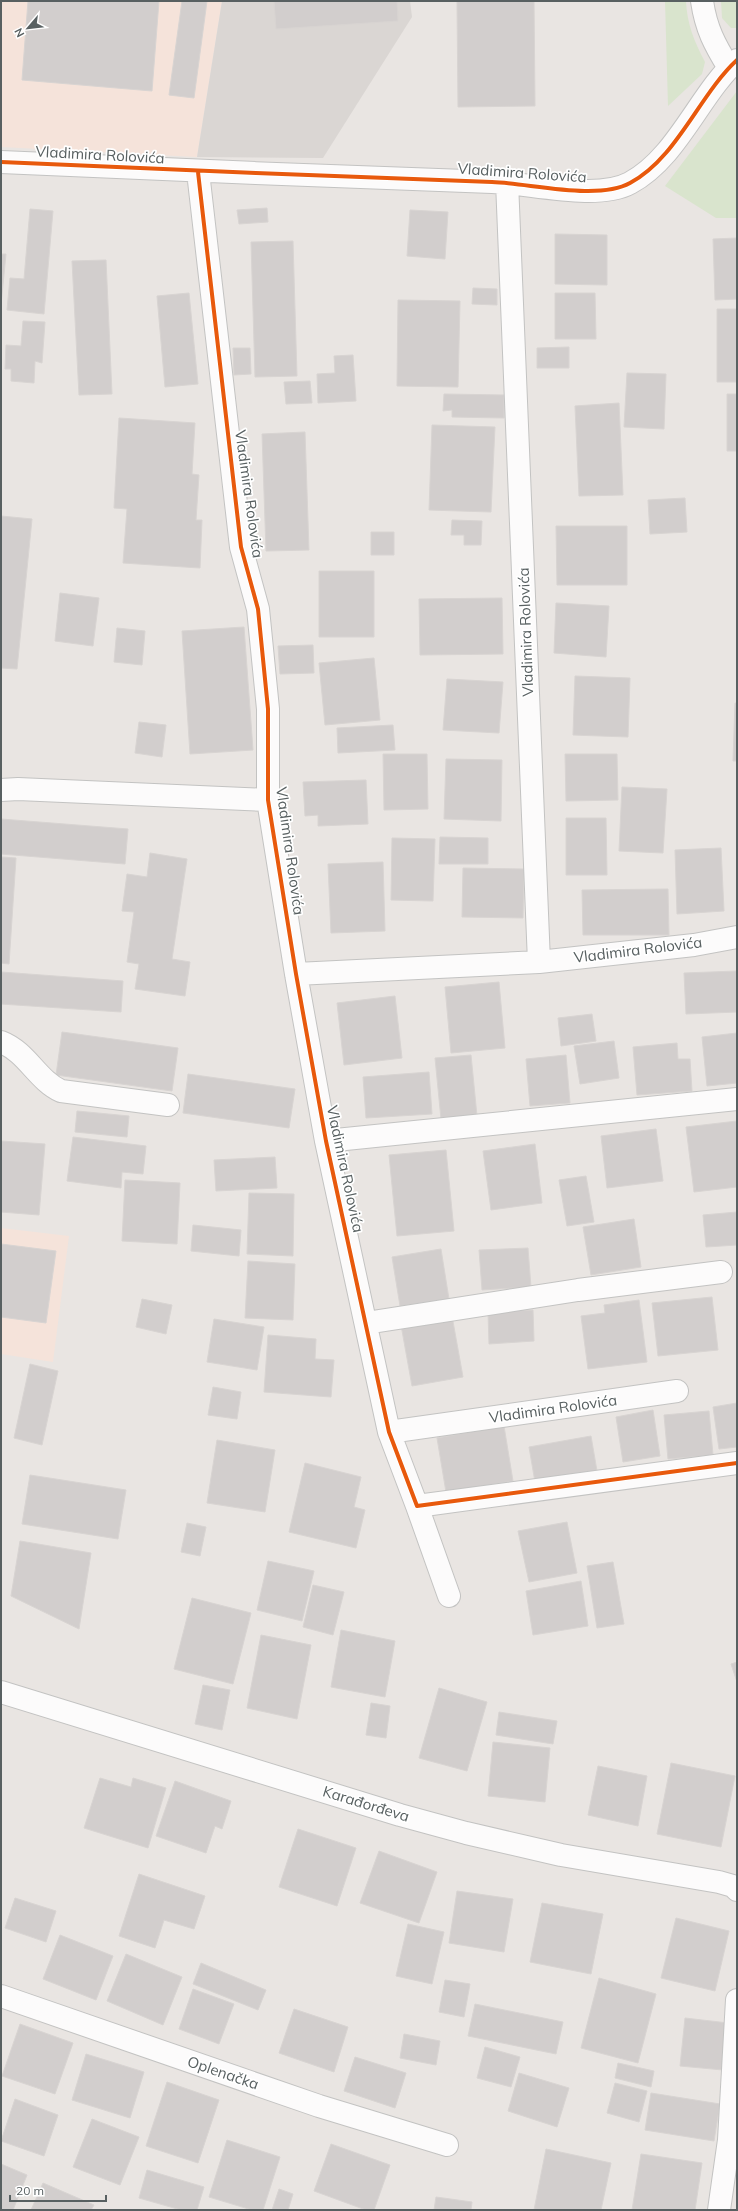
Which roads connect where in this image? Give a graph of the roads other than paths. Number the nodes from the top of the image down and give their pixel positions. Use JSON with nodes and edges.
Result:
{"nodes":[{"id":1,"x":702,"y":1,"type":"edge"},
{"id":2,"x":733,"y":64,"type":"edge"},
{"id":3,"x":1,"y":162,"type":"edge"},
{"id":4,"x":198,"y":172,"type":"junction"},
{"id":5,"x":507,"y":182,"type":"junction"},
{"id":6,"x":1,"y":790,"type":"edge"},
{"id":7,"x":268,"y":800,"type":"junction"},
{"id":8,"x":737,"y":936,"type":"edge"},
{"id":9,"x":539,"y":962,"type":"junction"},
{"id":10,"x":296,"y":974,"type":"junction"},
{"id":11,"x":1,"y":1042,"type":"edge"},
{"id":12,"x":737,"y":1098,"type":"edge"},
{"id":13,"x":168,"y":1105,"type":"dead end"},
{"id":14,"x":326,"y":1142,"type":"junction"},
{"id":15,"x":721,"y":1272,"type":"dead end"},
{"id":16,"x":366,"y":1323,"type":"junction"},
{"id":17,"x":677,"y":1391,"type":"dead end"},
{"id":18,"x":389,"y":1432,"type":"junction"},
{"id":19,"x":737,"y":1463,"type":"edge"},
{"id":20,"x":417,"y":1506,"type":"junction"},
{"id":21,"x":449,"y":1596,"type":"dead end"},
{"id":22,"x":1,"y":1692,"type":"edge"},
{"id":23,"x":737,"y":1890,"type":"edge"},
{"id":24,"x":1,"y":1996,"type":"edge"},
{"id":25,"x":737,"y":2000,"type":"edge"},
{"id":26,"x":447,"y":2145,"type":"dead end"},
{"id":27,"x":719,"y":2210,"type":"edge"}],
"edges":[{"from":1,"to":2,"type":"street"},
{"from":2,"to":5,"type":"street","name":"Vladimira Rolovića"},
{"from":3,"to":4,"type":"street","name":"Vladimira Rolovića"},
{"from":4,"to":5,"type":"street","name":"Vladimira Rolovića"},
{"from":4,"to":7,"type":"street","name":"Vladimira Rolovića"},
{"from":5,"to":9,"type":"street","name":"Vladimira Rolovića"},
{"from":6,"to":7,"type":"street","name":"Vladimira Rolovića"},
{"from":7,"to":10,"type":"street","name":"Vladimira Rolovića"},
{"from":8,"to":9,"type":"street","name":"Vladimira Rolovića"},
{"from":9,"to":10,"type":"street","name":"Vladimira Rolovića"},
{"from":10,"to":14,"type":"street","name":"Vladimira Rolovića"},
{"from":11,"to":13,"type":"street"},
{"from":12,"to":14,"type":"street","name":"Vladimira Rolovića"},
{"from":14,"to":16,"type":"street","name":"Vladimira Rolovića"},
{"from":15,"to":16,"type":"street"},
{"from":16,"to":18,"type":"street","name":"Vladimira Rolovića"},
{"from":17,"to":18,"type":"street","name":"Vladimira Rolovića"},
{"from":18,"to":20,"type":"street"},
{"from":19,"to":20,"type":"street"},
{"from":20,"to":21,"type":"street"},
{"from":22,"to":23,"type":"street","name":"Karađorđeva"},
{"from":24,"to":26,"type":"street","name":"Oplenačka"},
{"from":25,"to":27,"type":"street"}]}
